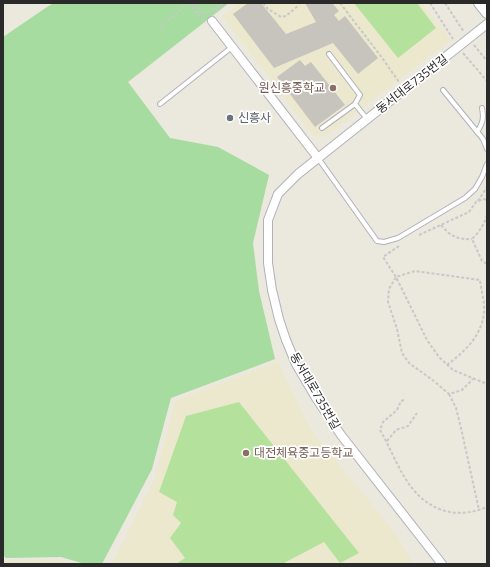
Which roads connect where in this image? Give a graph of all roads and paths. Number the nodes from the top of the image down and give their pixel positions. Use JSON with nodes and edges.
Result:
{"nodes":[{"id":1,"x":188,"y":3,"type":"edge"},
{"id":2,"x":193,"y":3,"type":"edge"},
{"id":3,"x":263,"y":3,"type":"edge"},
{"id":4,"x":340,"y":3,"type":"edge"},
{"id":5,"x":430,"y":3,"type":"edge"},
{"id":6,"x":445,"y":3,"type":"edge"},
{"id":7,"x":479,"y":3,"type":"edge"},
{"id":8,"x":299,"y":5,"type":"dead end"},
{"id":9,"x":487,"y":13,"type":"edge"},
{"id":10,"x":209,"y":23,"type":"junction"},
{"id":11,"x":487,"y":24,"type":"edge"},
{"id":12,"x":160,"y":28,"type":"dead end"},
{"id":13,"x":469,"y":38,"type":"junction"},
{"id":14,"x":454,"y":40,"type":"dead end"},
{"id":15,"x":232,"y":47,"type":"junction"},
{"id":16,"x":463,"y":53,"type":"dead end"},
{"id":17,"x":329,"y":54,"type":"dead end"},
{"id":18,"x":487,"y":61,"type":"edge"},
{"id":19,"x":487,"y":81,"type":"edge"},
{"id":20,"x":405,"y":90,"type":"junction"},
{"id":21,"x":443,"y":90,"type":"dead end"},
{"id":22,"x":160,"y":104,"type":"dead end"},
{"id":23,"x":355,"y":104,"type":"junction"},
{"id":24,"x":482,"y":108,"type":"dead end"},
{"id":25,"x":367,"y":119,"type":"junction"},
{"id":26,"x":322,"y":128,"type":"dead end"},
{"id":27,"x":477,"y":132,"type":"junction"},
{"id":28,"x":487,"y":148,"type":"edge"},
{"id":29,"x":318,"y":158,"type":"junction"},
{"id":30,"x":487,"y":164,"type":"edge"},
{"id":31,"x":487,"y":186,"type":"edge"},
{"id":32,"x":487,"y":200,"type":"edge"},
{"id":33,"x":478,"y":201,"type":"junction"},
{"id":34,"x":487,"y":215,"type":"edge"},
{"id":35,"x":442,"y":225,"type":"junction"},
{"id":36,"x":418,"y":235,"type":"dead end"},
{"id":37,"x":472,"y":239,"type":"junction"},
{"id":38,"x":400,"y":245,"type":"dead end"},
{"id":39,"x":487,"y":264,"type":"edge"},
{"id":40,"x":396,"y":277,"type":"junction"},
{"id":41,"x":447,"y":365,"type":"junction"},
{"id":42,"x":474,"y":379,"type":"junction"},
{"id":43,"x":487,"y":384,"type":"edge"},
{"id":44,"x":449,"y":394,"type":"junction"},
{"id":45,"x":404,"y":400,"type":"dead end"},
{"id":46,"x":417,"y":413,"type":"dead end"},
{"id":47,"x":386,"y":441,"type":"junction"},
{"id":48,"x":487,"y":507,"type":"edge"},
{"id":49,"x":479,"y":510,"type":"junction"},
{"id":50,"x":442,"y":564,"type":"edge"}],
"edges":[{"from":1,"to":10,"type":"path"},
{"from":1,"to":12,"type":"path"},
{"from":2,"to":10,"type":"path"},
{"from":3,"to":8,"type":"path"},
{"from":4,"to":20,"type":"path"},
{"from":5,"to":14,"type":"path"},
{"from":6,"to":13,"type":"path"},
{"from":7,"to":9,"type":"street"},
{"from":10,"to":15,"type":"street"},
{"from":11,"to":13,"type":"street","name":"동서대로735번길"},
{"from":13,"to":18,"type":"path"},
{"from":13,"to":20,"type":"street","name":"동서대로735번길"},
{"from":15,"to":22,"type":"lane"},
{"from":15,"to":29,"type":"street"},
{"from":16,"to":19,"type":"path"},
{"from":17,"to":23,"type":"lane"},
{"from":20,"to":25,"type":"street","name":"동서대로735번길"},
{"from":21,"to":27,"type":"lane"},
{"from":23,"to":25,"type":"lane"},
{"from":23,"to":26,"type":"lane"},
{"from":24,"to":27,"type":"lane"},
{"from":25,"to":29,"type":"street","name":"동서대로735번길"},
{"from":27,"to":28,"type":"lane"},
{"from":29,"to":30,"type":"lane"},
{"from":29,"to":50,"type":"street","name":"동서대로735번길"},
{"from":31,"to":33,"type":"path"},
{"from":32,"to":33,"type":"path"},
{"from":33,"to":35,"type":"path"},
{"from":34,"to":37,"type":"path"},
{"from":35,"to":36,"type":"path"},
{"from":35,"to":37,"type":"path"},
{"from":37,"to":39,"type":"path"},
{"from":38,"to":40,"type":"path"},
{"from":40,"to":41,"type":"path"},
{"from":40,"to":41,"type":"path"},
{"from":40,"to":44,"type":"path"},
{"from":41,"to":42,"type":"path"},
{"from":42,"to":43,"type":"path"},
{"from":42,"to":44,"type":"path"},
{"from":44,"to":49,"type":"path"},
{"from":45,"to":47,"type":"path"},
{"from":46,"to":47,"type":"path"},
{"from":47,"to":49,"type":"path"},
{"from":48,"to":49,"type":"path"}]}
